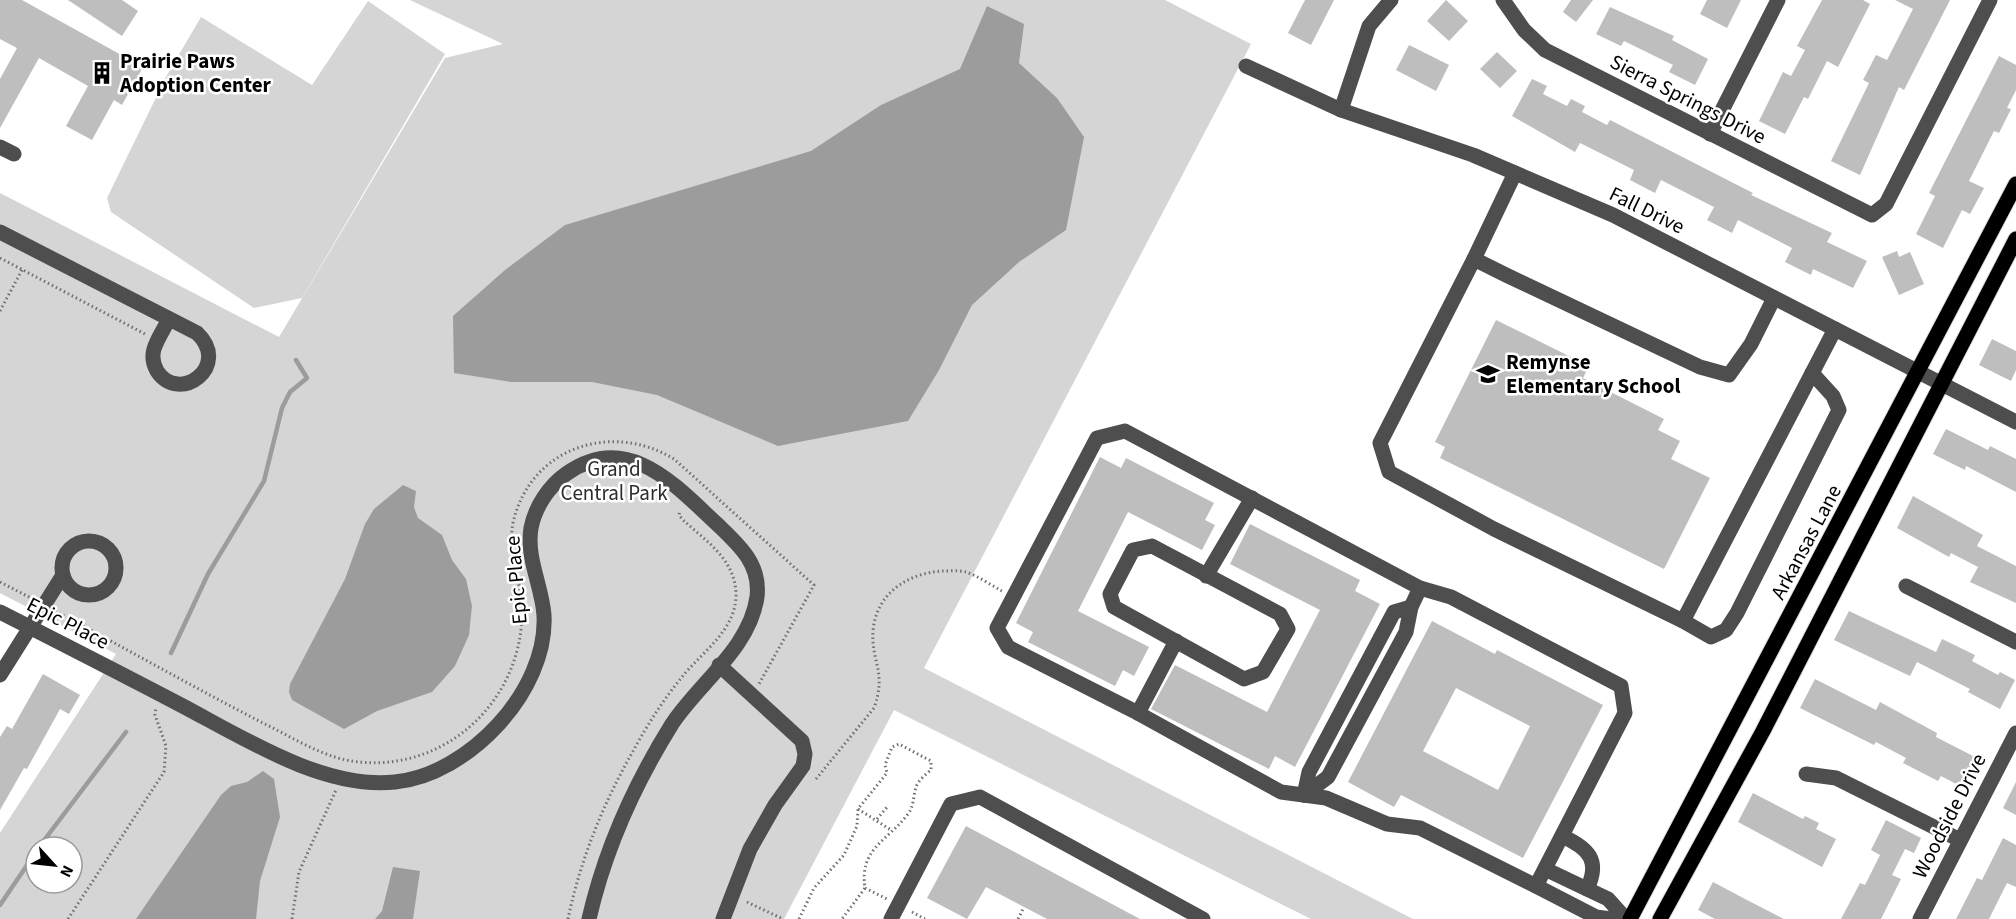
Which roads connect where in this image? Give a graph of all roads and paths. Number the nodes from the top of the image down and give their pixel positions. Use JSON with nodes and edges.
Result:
{"nodes":[{"id":1,"x":1391,"y":0,"type":"edge"},
{"id":2,"x":1503,"y":0,"type":"edge"},
{"id":3,"x":1778,"y":0,"type":"edge"},
{"id":4,"x":1990,"y":0,"type":"edge"},
{"id":5,"x":1246,"y":66,"type":"dead end"},
{"id":6,"x":1341,"y":110,"type":"junction"},
{"id":7,"x":1710,"y":134,"type":"junction"},
{"id":8,"x":0,"y":147,"type":"edge"},
{"id":9,"x":14,"y":154,"type":"dead end"},
{"id":10,"x":1515,"y":173,"type":"junction"},
{"id":11,"x":2016,"y":184,"type":"edge"},
{"id":12,"x":0,"y":232,"type":"edge"},
{"id":13,"x":2016,"y":239,"type":"edge"},
{"id":14,"x":0,"y":258,"type":"edge"},
{"id":15,"x":1474,"y":259,"type":"junction"},
{"id":16,"x":22,"y":270,"type":"junction"},
{"id":17,"x":1774,"y":298,"type":"junction"},
{"id":18,"x":0,"y":311,"type":"edge"},
{"id":19,"x":169,"y":319,"type":"junction"},
{"id":20,"x":1835,"y":329,"type":"junction"},
{"id":21,"x":158,"y":341,"type":"junction"},
{"id":22,"x":1919,"y":372,"type":"junction"},
{"id":23,"x":1812,"y":373,"type":"junction"},
{"id":24,"x":1941,"y":383,"type":"junction"},
{"id":25,"x":2016,"y":422,"type":"edge"},
{"id":26,"x":704,"y":484,"type":"junction"},
{"id":27,"x":1252,"y":498,"type":"junction"},
{"id":28,"x":690,"y":499,"type":"junction"},
{"id":29,"x":63,"y":575,"type":"dead end"},
{"id":30,"x":1206,"y":576,"type":"junction"},
{"id":31,"x":0,"y":582,"type":"edge"},
{"id":32,"x":1906,"y":586,"type":"dead end"},
{"id":33,"x":1420,"y":588,"type":"junction"},
{"id":34,"x":1013,"y":597,"type":"junction"},
{"id":35,"x":43,"y":604,"type":"junction"},
{"id":36,"x":0,"y":612,"type":"edge"},
{"id":37,"x":1683,"y":621,"type":"junction"},
{"id":38,"x":30,"y":628,"type":"junction"},
{"id":39,"x":1176,"y":641,"type":"junction"},
{"id":40,"x":2016,"y":642,"type":"edge"},
{"id":41,"x":719,"y":665,"type":"junction"},
{"id":42,"x":0,"y":675,"type":"edge"},
{"id":43,"x":158,"y":693,"type":"junction"},
{"id":44,"x":752,"y":696,"type":"junction"},
{"id":45,"x":1138,"y":713,"type":"junction"},
{"id":46,"x":2015,"y":739,"type":"edge"},
{"id":47,"x":345,"y":760,"type":"junction"},
{"id":48,"x":1806,"y":774,"type":"dead end"},
{"id":49,"x":340,"y":777,"type":"junction"},
{"id":50,"x":816,"y":779,"type":"dead end"},
{"id":51,"x":1304,"y":795,"type":"junction"},
{"id":52,"x":888,"y":806,"type":"dead end"},
{"id":53,"x":858,"y":809,"type":"junction"},
{"id":54,"x":877,"y":819,"type":"junction"},
{"id":55,"x":891,"y":830,"type":"junction"},
{"id":56,"x":1562,"y":836,"type":"junction"},
{"id":57,"x":1960,"y":840,"type":"junction"},
{"id":58,"x":1545,"y":869,"type":"junction"},
{"id":59,"x":1536,"y":886,"type":"junction"},
{"id":60,"x":865,"y":888,"type":"junction"},
{"id":61,"x":1587,"y":889,"type":"junction"},
{"id":62,"x":747,"y":902,"type":"dead end"},
{"id":63,"x":1024,"y":907,"type":"dead end"},
{"id":64,"x":895,"y":912,"type":"edge"},
{"id":65,"x":68,"y":919,"type":"edge"},
{"id":66,"x":292,"y":919,"type":"edge"},
{"id":67,"x":568,"y":919,"type":"edge"},
{"id":68,"x":589,"y":919,"type":"edge"},
{"id":69,"x":723,"y":919,"type":"edge"},
{"id":70,"x":783,"y":919,"type":"edge"},
{"id":71,"x":799,"y":919,"type":"edge"},
{"id":72,"x":843,"y":919,"type":"edge"},
{"id":73,"x":1018,"y":919,"type":"edge"},
{"id":74,"x":1203,"y":919,"type":"edge"},
{"id":75,"x":1611,"y":919,"type":"edge"},
{"id":76,"x":1628,"y":919,"type":"edge"},
{"id":77,"x":1660,"y":919,"type":"edge"},
{"id":78,"x":1920,"y":919,"type":"edge"}],
"edges":[{"from":1,"to":6,"type":"street"},
{"from":2,"to":7,"type":"street","name":"Sierra Springs Drive"},
{"from":3,"to":7,"type":"street"},
{"from":4,"to":7,"type":"street","name":"Sierra Springs Drive"},
{"from":5,"to":6,"type":"street","name":"Fall Drive"},
{"from":6,"to":10,"type":"street","name":"Fall Drive"},
{"from":8,"to":9,"type":"street"},
{"from":10,"to":15,"type":"street"},
{"from":10,"to":17,"type":"street","name":"Fall Drive"},
{"from":11,"to":22,"type":"main road","name":"Arkansas Lane"},
{"from":12,"to":19,"type":"street"},
{"from":13,"to":24,"type":"main road"},
{"from":14,"to":16,"type":"path"},
{"from":15,"to":17,"type":"street"},
{"from":15,"to":37,"type":"street"},
{"from":16,"to":18,"type":"path"},
{"from":16,"to":21,"type":"path"},
{"from":17,"to":20,"type":"street","name":"Fall Drive"},
{"from":19,"to":21,"type":"street"},
{"from":19,"to":21,"type":"street"},
{"from":20,"to":22,"type":"street","name":"Fall Drive"},
{"from":20,"to":23,"type":"street"},
{"from":22,"to":24,"type":"street","name":"Fall Drive"},
{"from":22,"to":76,"type":"main road","name":"Arkansas Lane"},
{"from":23,"to":37,"type":"street"},
{"from":23,"to":37,"type":"street"},
{"from":24,"to":25,"type":"street","name":"Fall Drive"},
{"from":24,"to":77,"type":"main road"},
{"from":26,"to":28,"type":"path"},
{"from":26,"to":44,"type":"path"},
{"from":26,"to":47,"type":"path"},
{"from":27,"to":30,"type":"street"},
{"from":27,"to":33,"type":"street"},
{"from":27,"to":34,"type":"street"},
{"from":28,"to":41,"type":"street","name":"Epic Place"},
{"from":28,"to":49,"type":"street","name":"Epic Place"},
{"from":28,"to":67,"type":"path"},
{"from":29,"to":35,"type":"street"},
{"from":30,"to":39,"type":"street"},
{"from":30,"to":39,"type":"street"},
{"from":31,"to":35,"type":"path"},
{"from":32,"to":40,"type":"street"},
{"from":33,"to":51,"type":"street"},
{"from":33,"to":56,"type":"street"},
{"from":34,"to":45,"type":"street"},
{"from":34,"to":50,"type":"path"},
{"from":35,"to":38,"type":"street"},
{"from":35,"to":47,"type":"path"},
{"from":36,"to":38,"type":"street","name":"Epic Place"},
{"from":38,"to":42,"type":"street"},
{"from":38,"to":43,"type":"street","name":"Epic Place"},
{"from":39,"to":45,"type":"street"},
{"from":41,"to":44,"type":"street"},
{"from":41,"to":68,"type":"street","name":"Epic Place"},
{"from":43,"to":49,"type":"street","name":"Epic Place"},
{"from":43,"to":65,"type":"path"},
{"from":44,"to":69,"type":"street"},
{"from":45,"to":51,"type":"street"},
{"from":46,"to":57,"type":"street","name":"Woodside Drive"},
{"from":47,"to":49,"type":"path"},
{"from":48,"to":57,"type":"street"},
{"from":49,"to":66,"type":"path"},
{"from":51,"to":59,"type":"street"},
{"from":52,"to":54,"type":"path"},
{"from":53,"to":54,"type":"path"},
{"from":53,"to":55,"type":"path"},
{"from":53,"to":71,"type":"path"},
{"from":54,"to":55,"type":"path"},
{"from":55,"to":60,"type":"path"},
{"from":56,"to":58,"type":"street"},
{"from":56,"to":61,"type":"street"},
{"from":57,"to":78,"type":"street","name":"Woodside Drive"},
{"from":58,"to":59,"type":"street"},
{"from":58,"to":61,"type":"street"},
{"from":59,"to":75,"type":"street"},
{"from":60,"to":64,"type":"path"},
{"from":60,"to":72,"type":"path"},
{"from":61,"to":76,"type":"street"},
{"from":62,"to":70,"type":"path"},
{"from":63,"to":73,"type":"path"},
{"from":64,"to":74,"type":"street"}]}
